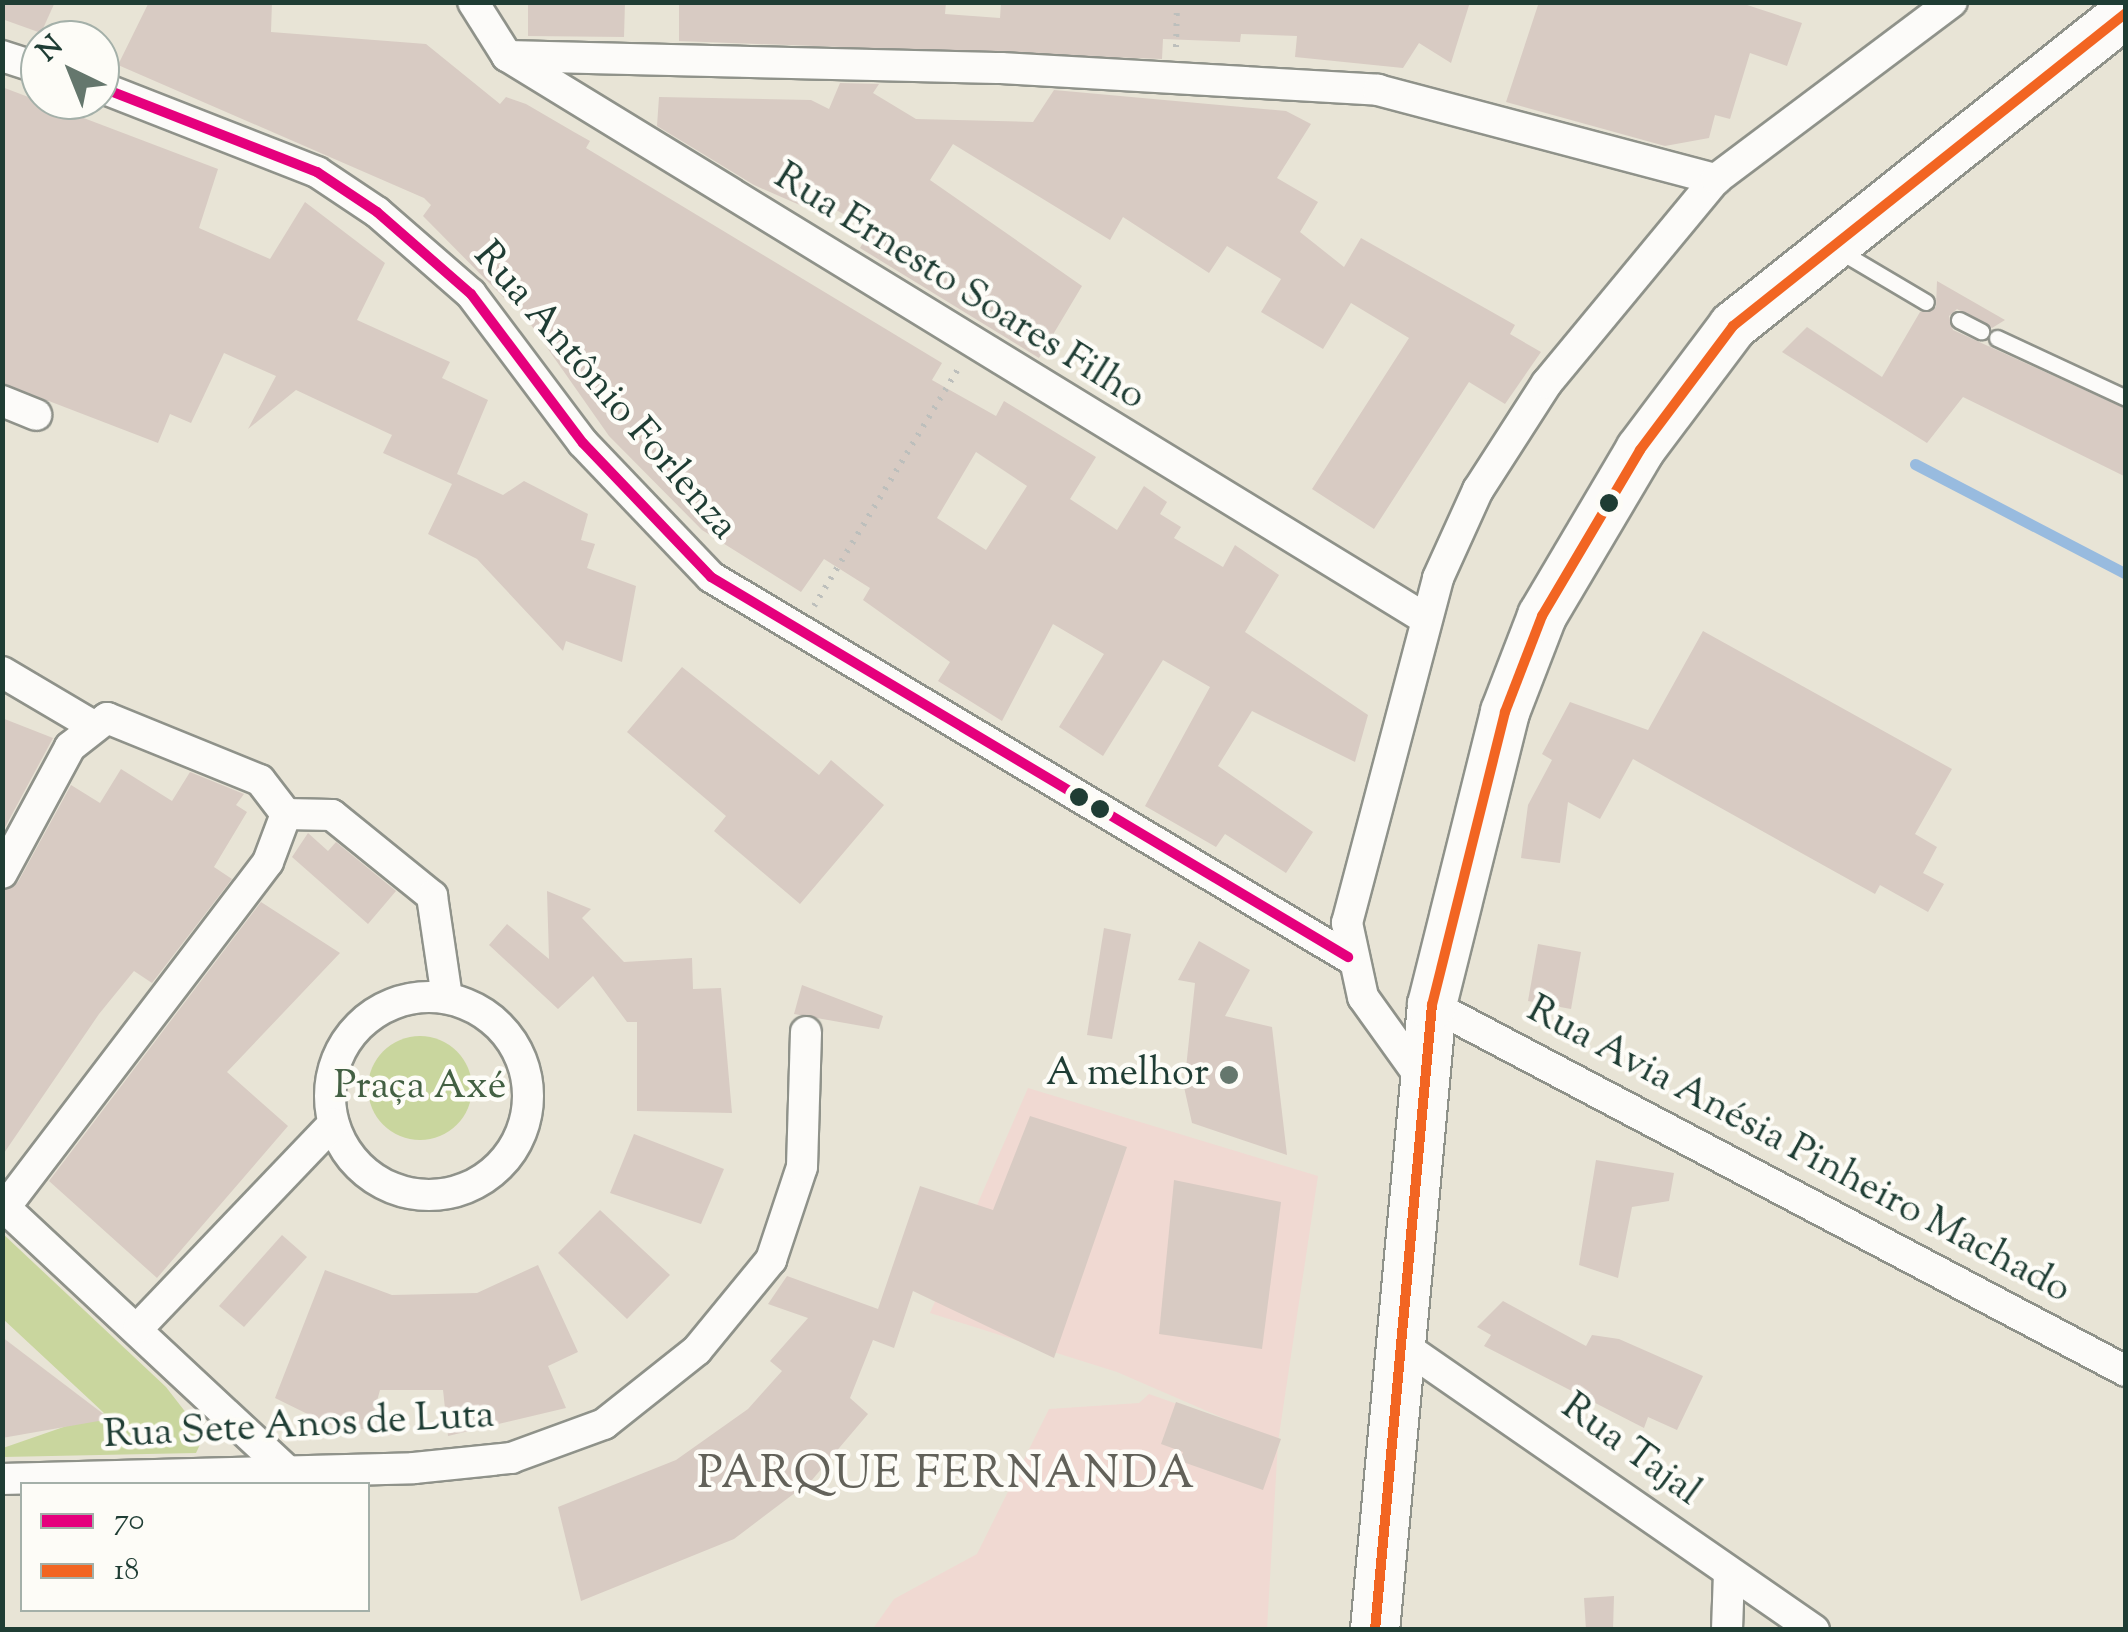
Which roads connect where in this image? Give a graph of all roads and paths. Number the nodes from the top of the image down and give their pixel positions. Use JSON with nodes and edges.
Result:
{"nodes":[{"id":1,"x":473,"y":2,"type":"edge"},
{"id":2,"x":1177,"y":2,"type":"edge"},
{"id":3,"x":1952,"y":2,"type":"edge"},
{"id":4,"x":2126,"y":12,"type":"edge"},
{"id":5,"x":507,"y":56,"type":"junction"},
{"id":6,"x":1174,"y":79,"type":"junction"},
{"id":7,"x":120,"y":96,"type":"edge"},
{"id":8,"x":1716,"y":179,"type":"junction"},
{"id":9,"x":1830,"y":246,"type":"junction"},
{"id":10,"x":1926,"y":302,"type":"dead end"},
{"id":11,"x":1959,"y":320,"type":"dead end"},
{"id":12,"x":1981,"y":330,"type":"dead end"},
{"id":13,"x":1997,"y":338,"type":"dead end"},
{"id":14,"x":972,"y":344,"type":"junction"},
{"id":15,"x":2126,"y":398,"type":"edge"},
{"id":16,"x":2,"y":400,"type":"edge"},
{"id":17,"x":36,"y":414,"type":"dead end"},
{"id":18,"x":1426,"y":619,"type":"junction"},
{"id":19,"x":800,"y":628,"type":"junction"},
{"id":20,"x":2,"y":672,"type":"edge"},
{"id":21,"x":90,"y":724,"type":"junction"},
{"id":22,"x":286,"y":814,"type":"junction"},
{"id":23,"x":2,"y":873,"type":"edge"},
{"id":24,"x":1348,"y":958,"type":"junction"},
{"id":25,"x":446,"y":997,"type":"junction"},
{"id":26,"x":1432,"y":1005,"type":"junction"},
{"id":27,"x":806,"y":1032,"type":"dead end"},
{"id":28,"x":1426,"y":1085,"type":"junction"},
{"id":29,"x":333,"y":1124,"type":"junction"},
{"id":30,"x":4,"y":1206,"type":"edge"},
{"id":31,"x":139,"y":1327,"type":"junction"},
{"id":32,"x":1398,"y":1342,"type":"junction"},
{"id":33,"x":2126,"y":1371,"type":"edge"},
{"id":34,"x":292,"y":1474,"type":"junction"},
{"id":35,"x":2,"y":1478,"type":"edge"},
{"id":36,"x":1729,"y":1572,"type":"junction"},
{"id":37,"x":1374,"y":1630,"type":"edge"},
{"id":38,"x":1728,"y":1630,"type":"edge"},
{"id":39,"x":1814,"y":1630,"type":"edge"}],
"edges":[{"from":1,"to":5,"type":"street","name":"Rua Ernesto Soares Filho"},
{"from":2,"to":6,"type":"path"},
{"from":3,"to":8,"type":"street"},
{"from":4,"to":9,"type":"main road"},
{"from":5,"to":6,"type":"street"},
{"from":5,"to":14,"type":"street","name":"Rua Ernesto Soares Filho"},
{"from":6,"to":8,"type":"street"},
{"from":7,"to":19,"type":"street","name":"Rua Antônio Forlenza"},
{"from":8,"to":18,"type":"street"},
{"from":9,"to":10,"type":"lane"},
{"from":9,"to":26,"type":"main road"},
{"from":11,"to":12,"type":"lane"},
{"from":13,"to":15,"type":"lane"},
{"from":14,"to":18,"type":"street","name":"Rua Ernesto Soares Filho"},
{"from":14,"to":19,"type":"path"},
{"from":16,"to":17,"type":"street"},
{"from":18,"to":24,"type":"street"},
{"from":19,"to":24,"type":"street","name":"Rua Antônio Forlenza"},
{"from":20,"to":21,"type":"street"},
{"from":21,"to":22,"type":"street"},
{"from":21,"to":23,"type":"street"},
{"from":22,"to":25,"type":"street"},
{"from":22,"to":30,"type":"street"},
{"from":24,"to":28,"type":"street"},
{"from":25,"to":29,"type":"street"},
{"from":25,"to":29,"type":"street"},
{"from":26,"to":28,"type":"main road"},
{"from":26,"to":33,"type":"street","name":"Rua Avia Anésia Pinheiro Machado"},
{"from":27,"to":34,"type":"street","name":"Rua Sete Anos de Luta"},
{"from":28,"to":32,"type":"main road"},
{"from":29,"to":31,"type":"street"},
{"from":30,"to":31,"type":"street"},
{"from":31,"to":34,"type":"street"},
{"from":32,"to":36,"type":"street","name":"Rua Tajal"},
{"from":32,"to":37,"type":"main road"},
{"from":34,"to":35,"type":"street","name":"Rua Sete Anos de Luta"},
{"from":36,"to":38,"type":"street"},
{"from":36,"to":39,"type":"street","name":"Rua Tajal"}]}
